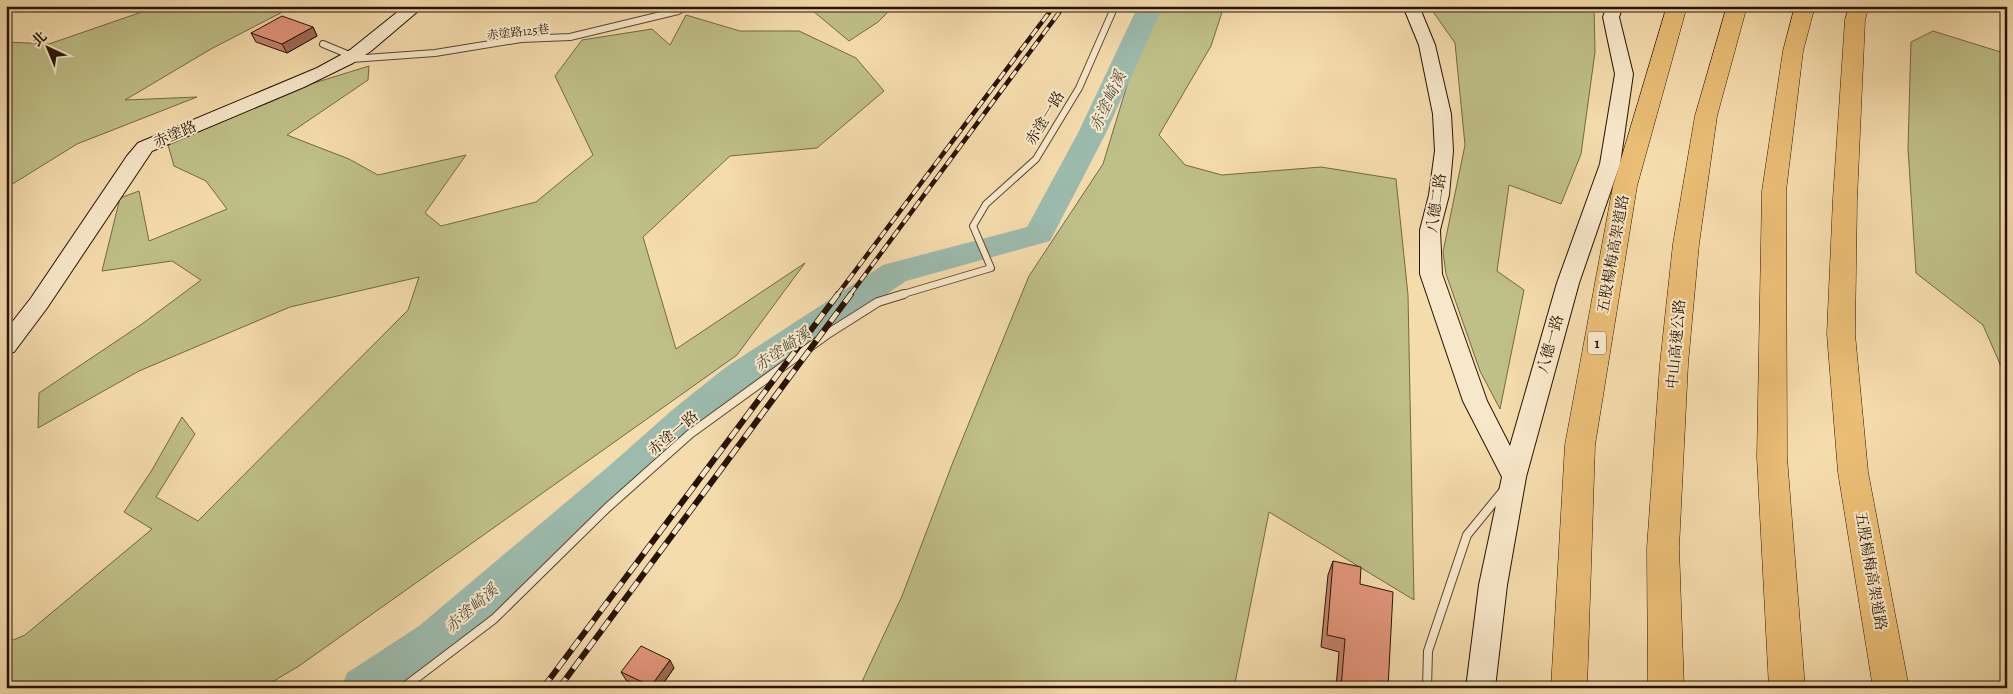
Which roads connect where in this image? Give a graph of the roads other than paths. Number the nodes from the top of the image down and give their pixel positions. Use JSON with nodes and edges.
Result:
{"nodes":[{"id":1,"x":416,"y":6,"type":"edge"},
{"id":2,"x":688,"y":6,"type":"edge"},
{"id":3,"x":1115,"y":6,"type":"edge"},
{"id":4,"x":1411,"y":6,"type":"edge"},
{"id":5,"x":1615,"y":6,"type":"edge"},
{"id":6,"x":1677,"y":6,"type":"edge"},
{"id":7,"x":1737,"y":6,"type":"edge"},
{"id":8,"x":1805,"y":6,"type":"edge"},
{"id":9,"x":1859,"y":6,"type":"edge"},
{"id":10,"x":323,"y":44,"type":"dead end"},
{"id":11,"x":349,"y":58,"type":"junction"},
{"id":12,"x":6,"y":346,"type":"edge"},
{"id":13,"x":1514,"y":477,"type":"junction"},
{"id":14,"x":403,"y":688,"type":"edge"},
{"id":15,"x":1427,"y":688,"type":"edge"},
{"id":16,"x":1480,"y":688,"type":"edge"},
{"id":17,"x":1569,"y":688,"type":"edge"},
{"id":18,"x":1666,"y":688,"type":"edge"},
{"id":19,"x":1787,"y":688,"type":"edge"},
{"id":20,"x":1891,"y":688,"type":"edge"}],
"edges":[{"from":1,"to":11,"type":"street","name":"赤塗路"},
{"from":2,"to":11,"type":"lane","name":"赤塗路125巷"},
{"from":3,"to":14,"type":"lane","name":"赤塗一路"},
{"from":4,"to":13,"type":"street","name":"八德二路"},
{"from":5,"to":13,"type":"street","name":"八德一路"},
{"from":6,"to":17,"type":"highway","name":"五股楊梅高架道路","number":"1"},
{"from":7,"to":18,"type":"highway","name":"中山高速公路"},
{"from":8,"to":19,"type":"highway"},
{"from":9,"to":20,"type":"highway","name":"五股楊梅高架道路"},
{"from":10,"to":11,"type":"lane"},
{"from":11,"to":12,"type":"street","name":"赤塗路"},
{"from":13,"to":15,"type":"lane"},
{"from":13,"to":16,"type":"street","name":"八德一路"}]}
